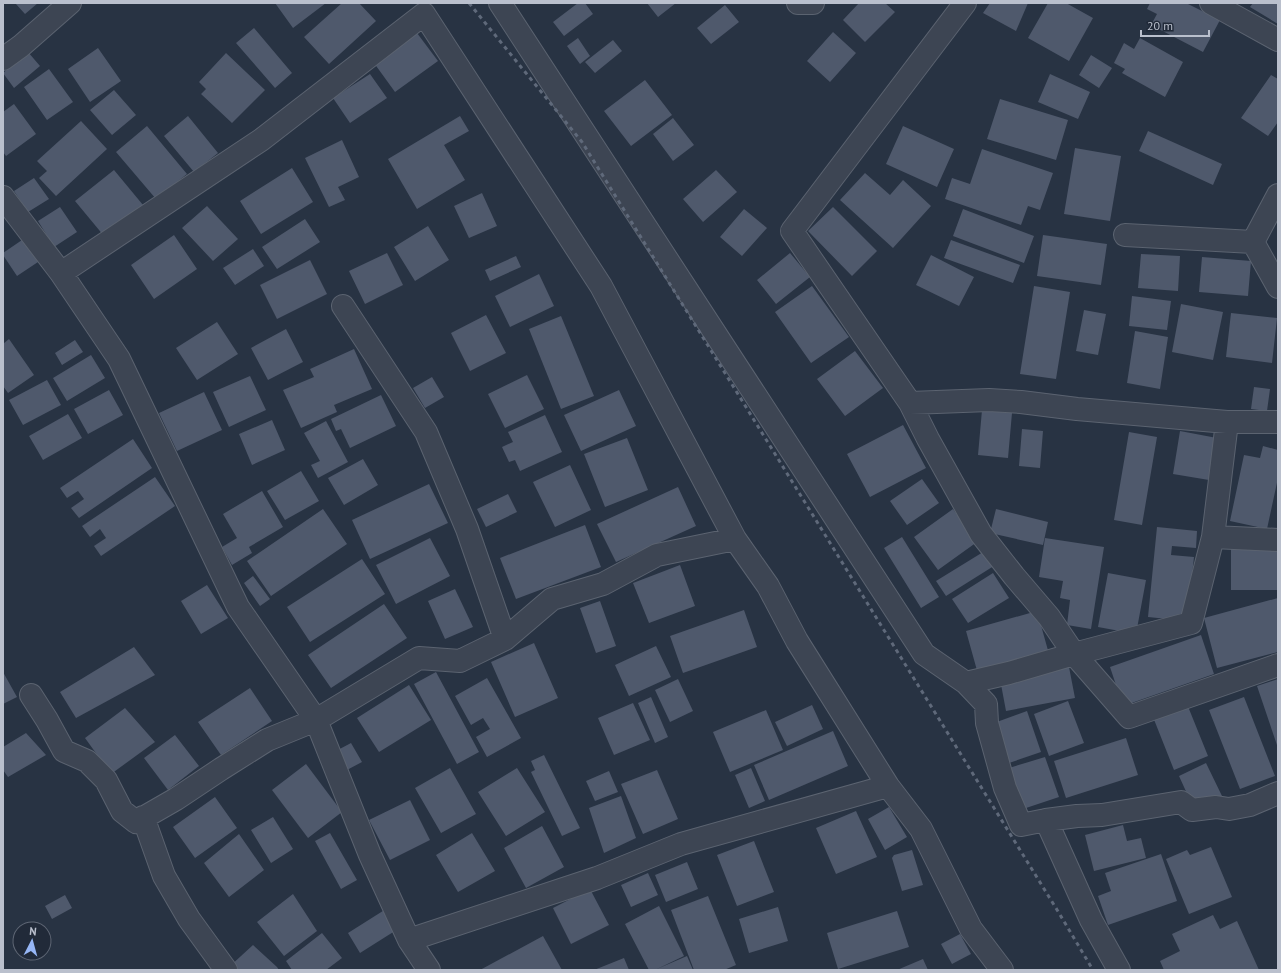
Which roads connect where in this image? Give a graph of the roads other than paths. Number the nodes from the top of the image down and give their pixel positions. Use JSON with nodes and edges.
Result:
{"nodes":[{"id":1,"x":70,"y":3,"type":"edge"},
{"id":2,"x":500,"y":3,"type":"edge"},
{"id":3,"x":798,"y":3,"type":"edge"},
{"id":4,"x":813,"y":3,"type":"edge"},
{"id":5,"x":964,"y":3,"type":"edge"},
{"id":6,"x":1211,"y":3,"type":"edge"},
{"id":7,"x":419,"y":9,"type":"edge"},
{"id":8,"x":1278,"y":40,"type":"edge"},
{"id":9,"x":3,"y":59,"type":"edge"},
{"id":10,"x":1278,"y":194,"type":"edge"},
{"id":11,"x":3,"y":197,"type":"edge"},
{"id":12,"x":1125,"y":235,"type":"dead end"},
{"id":13,"x":1253,"y":242,"type":"junction"},
{"id":14,"x":61,"y":273,"type":"junction"},
{"id":15,"x":1278,"y":287,"type":"edge"},
{"id":16,"x":343,"y":306,"type":"dead end"},
{"id":17,"x":910,"y":403,"type":"junction"},
{"id":18,"x":1227,"y":422,"type":"junction"},
{"id":19,"x":1278,"y":422,"type":"edge"},
{"id":20,"x":1213,"y":537,"type":"junction"},
{"id":21,"x":735,"y":539,"type":"junction"},
{"id":22,"x":1278,"y":540,"type":"edge"},
{"id":23,"x":505,"y":639,"type":"junction"},
{"id":24,"x":1074,"y":654,"type":"junction"},
{"id":25,"x":1278,"y":665,"type":"edge"},
{"id":26,"x":966,"y":683,"type":"junction"},
{"id":27,"x":31,"y":695,"type":"dead end"},
{"id":28,"x":316,"y":720,"type":"junction"},
{"id":29,"x":888,"y":786,"type":"junction"},
{"id":30,"x":1278,"y":793,"type":"edge"},
{"id":31,"x":143,"y":817,"type":"junction"},
{"id":32,"x":1046,"y":820,"type":"junction"},
{"id":33,"x":409,"y":940,"type":"junction"},
{"id":34,"x":226,"y":970,"type":"edge"},
{"id":35,"x":429,"y":970,"type":"edge"},
{"id":36,"x":1002,"y":970,"type":"edge"},
{"id":37,"x":1119,"y":970,"type":"edge"}],
"edges":[{"from":1,"to":9,"type":"street"},
{"from":2,"to":26,"type":"street"},
{"from":3,"to":4,"type":"street"},
{"from":5,"to":17,"type":"street"},
{"from":6,"to":8,"type":"street"},
{"from":7,"to":14,"type":"street"},
{"from":7,"to":21,"type":"street"},
{"from":10,"to":13,"type":"street"},
{"from":11,"to":14,"type":"street"},
{"from":12,"to":13,"type":"street"},
{"from":13,"to":15,"type":"street"},
{"from":14,"to":28,"type":"street"},
{"from":16,"to":23,"type":"street"},
{"from":17,"to":18,"type":"street"},
{"from":17,"to":24,"type":"street"},
{"from":18,"to":19,"type":"street"},
{"from":18,"to":20,"type":"street"},
{"from":20,"to":22,"type":"street"},
{"from":20,"to":24,"type":"street"},
{"from":21,"to":23,"type":"street"},
{"from":21,"to":29,"type":"street"},
{"from":23,"to":28,"type":"street"},
{"from":24,"to":25,"type":"street"},
{"from":24,"to":26,"type":"street"},
{"from":26,"to":32,"type":"street"},
{"from":27,"to":31,"type":"street"},
{"from":28,"to":31,"type":"street"},
{"from":28,"to":33,"type":"street"},
{"from":29,"to":33,"type":"street"},
{"from":29,"to":36,"type":"street"},
{"from":30,"to":32,"type":"street"},
{"from":31,"to":34,"type":"street"},
{"from":32,"to":37,"type":"street"},
{"from":33,"to":35,"type":"street"}]}
